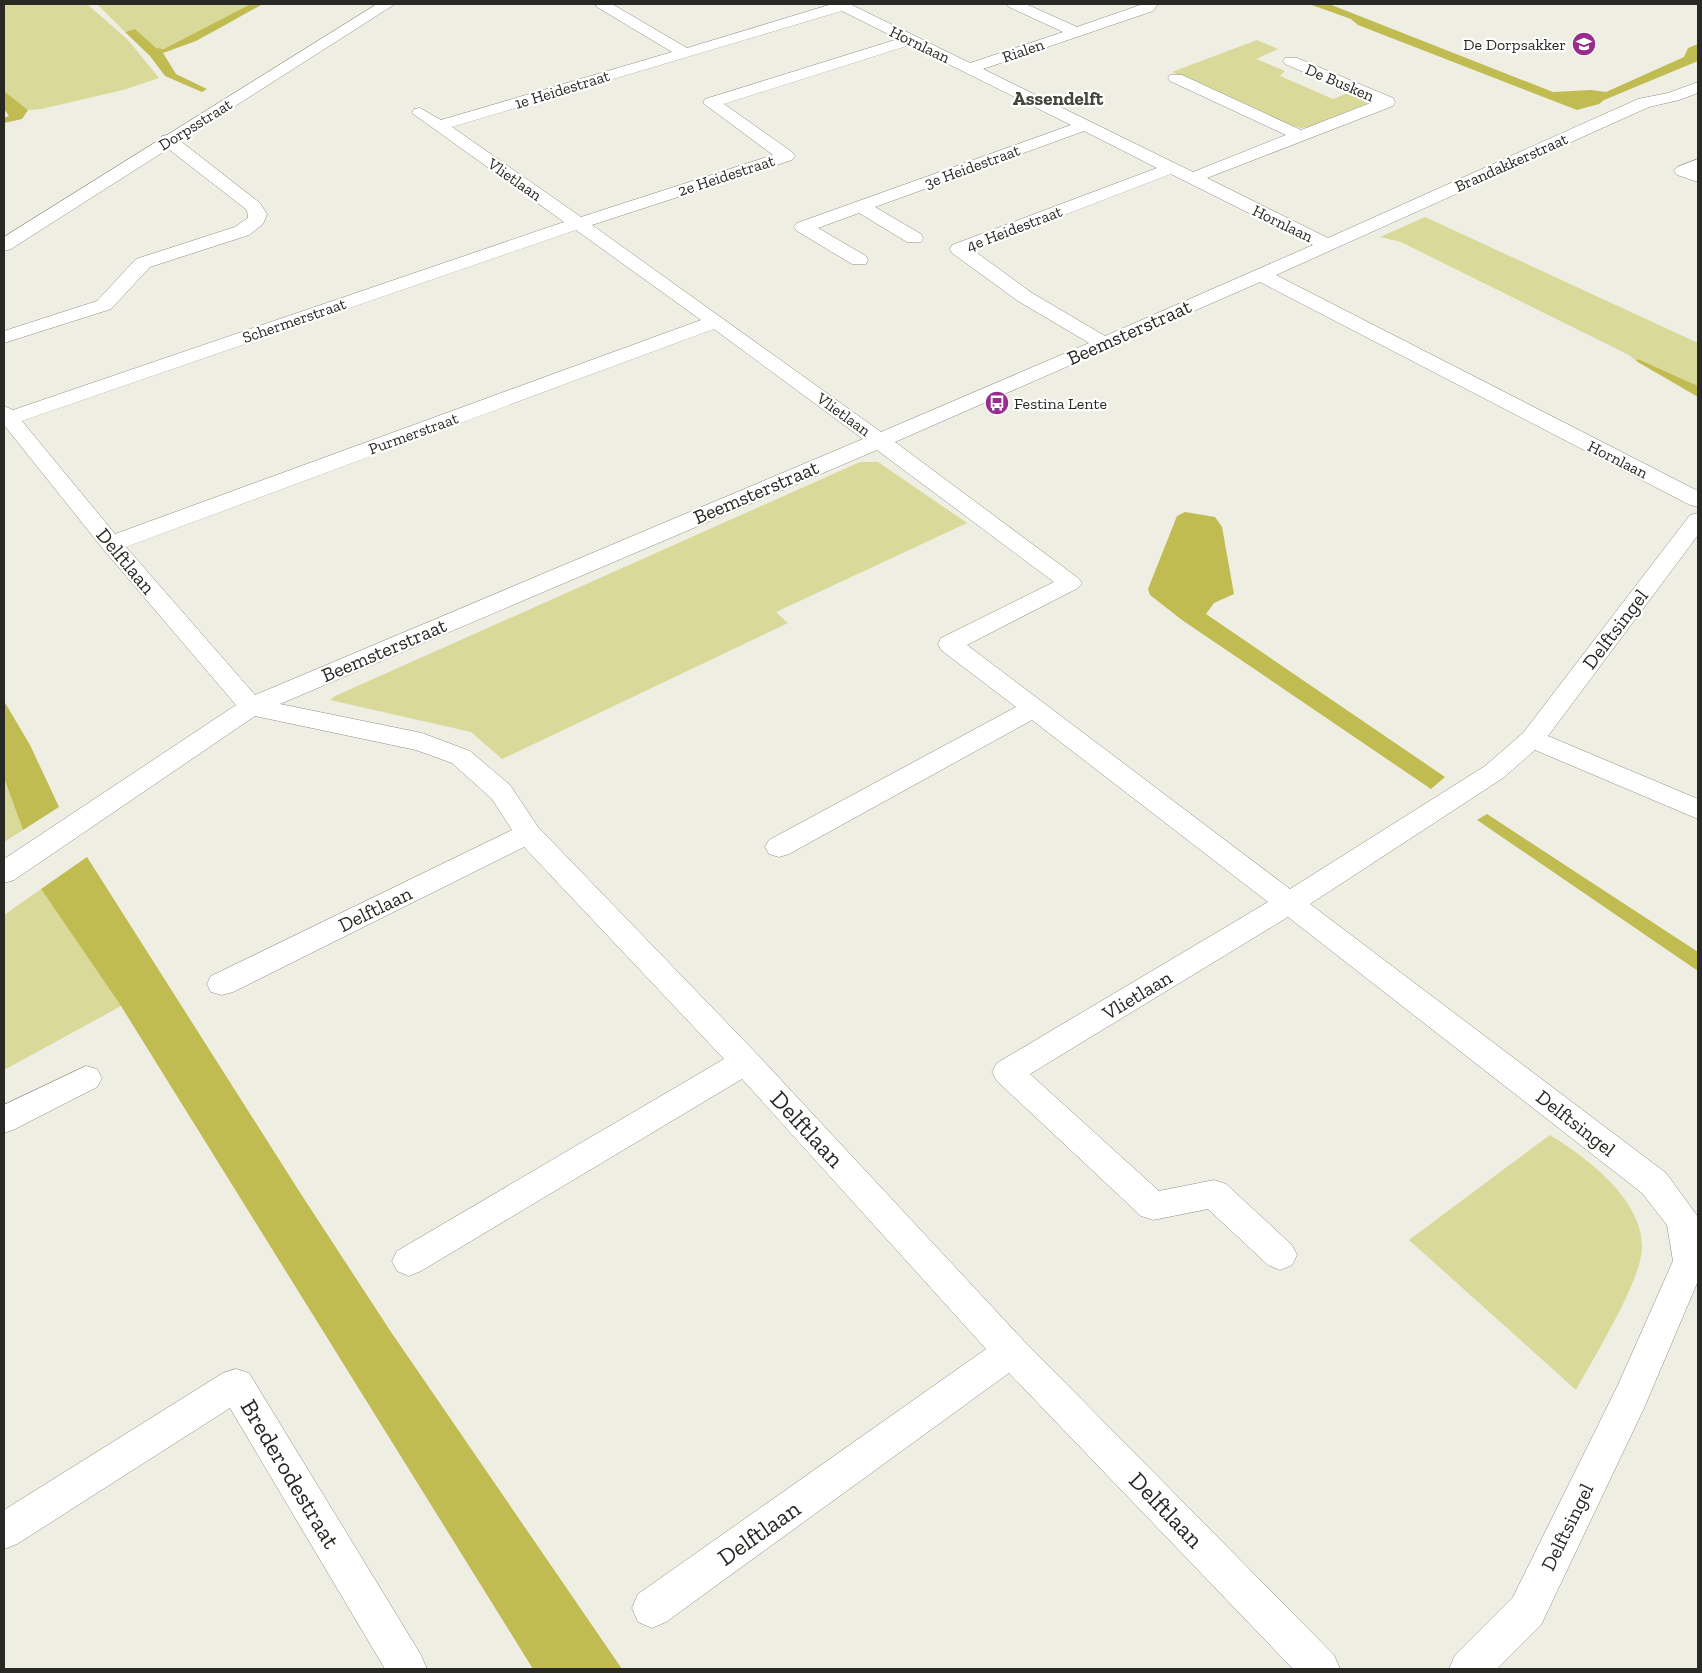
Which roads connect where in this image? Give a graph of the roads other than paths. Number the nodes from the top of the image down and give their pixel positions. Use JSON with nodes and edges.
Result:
{"nodes":[{"id":1,"x":387,"y":4,"type":"edge"},
{"id":2,"x":602,"y":4,"type":"edge"},
{"id":3,"x":1014,"y":4,"type":"edge"},
{"id":4,"x":1150,"y":4,"type":"edge"},
{"id":5,"x":841,"y":5,"type":"edge"},
{"id":6,"x":1076,"y":32,"type":"junction"},
{"id":7,"x":911,"y":40,"type":"junction"},
{"id":8,"x":685,"y":53,"type":"junction"},
{"id":9,"x":1292,"y":61,"type":"dead end"},
{"id":10,"x":970,"y":68,"type":"junction"},
{"id":11,"x":1176,"y":78,"type":"dead end"},
{"id":12,"x":1698,"y":87,"type":"edge"},
{"id":13,"x":1673,"y":98,"type":"junction"},
{"id":14,"x":1698,"y":107,"type":"edge"},
{"id":15,"x":420,"y":113,"type":"dead end"},
{"id":16,"x":439,"y":126,"type":"junction"},
{"id":17,"x":1083,"y":126,"type":"junction"},
{"id":18,"x":1301,"y":136,"type":"junction"},
{"id":19,"x":168,"y":140,"type":"junction"},
{"id":20,"x":1698,"y":164,"type":"edge"},
{"id":21,"x":1172,"y":168,"type":"junction"},
{"id":22,"x":1698,"y":177,"type":"edge"},
{"id":23,"x":1192,"y":178,"type":"junction"},
{"id":24,"x":860,"y":206,"type":"junction"},
{"id":25,"x":578,"y":223,"type":"junction"},
{"id":26,"x":914,"y":238,"type":"dead end"},
{"id":27,"x":4,"y":245,"type":"edge"},
{"id":28,"x":1328,"y":246,"type":"junction"},
{"id":29,"x":859,"y":260,"type":"dead end"},
{"id":30,"x":1261,"y":275,"type":"junction"},
{"id":31,"x":715,"y":322,"type":"junction"},
{"id":32,"x":4,"y":337,"type":"edge"},
{"id":33,"x":1103,"y":342,"type":"junction"},
{"id":34,"x":6,"y":415,"type":"edge"},
{"id":35,"x":879,"y":440,"type":"junction"},
{"id":36,"x":1698,"y":500,"type":"edge"},
{"id":37,"x":1698,"y":520,"type":"edge"},
{"id":38,"x":111,"y":544,"type":"junction"},
{"id":39,"x":251,"y":707,"type":"junction"},
{"id":40,"x":1032,"y":709,"type":"junction"},
{"id":41,"x":1532,"y":739,"type":"junction"},
{"id":42,"x":1698,"y":810,"type":"edge"},
{"id":43,"x":528,"y":834,"type":"junction"},
{"id":44,"x":780,"y":847,"type":"dead end"},
{"id":45,"x":4,"y":873,"type":"edge"},
{"id":46,"x":1289,"y":903,"type":"junction"},
{"id":47,"x":222,"y":984,"type":"dead end"},
{"id":48,"x":745,"y":1062,"type":"junction"},
{"id":49,"x":86,"y":1078,"type":"dead end"},
{"id":50,"x":4,"y":1120,"type":"edge"},
{"id":51,"x":1280,"y":1255,"type":"dead end"},
{"id":52,"x":409,"y":1261,"type":"dead end"},
{"id":53,"x":1011,"y":1351,"type":"junction"},
{"id":54,"x":4,"y":1530,"type":"edge"},
{"id":55,"x":652,"y":1608,"type":"dead end"},
{"id":56,"x":407,"y":1669,"type":"edge"},
{"id":57,"x":1320,"y":1669,"type":"edge"},
{"id":58,"x":1469,"y":1669,"type":"edge"}],
"edges":[{"from":1,"to":19,"type":"street","name":"Dorpsstraat"},
{"from":2,"to":8,"type":"street"},
{"from":3,"to":6,"type":"street","name":"Rialen"},
{"from":4,"to":6,"type":"street","name":"Rialen"},
{"from":5,"to":7,"type":"street","name":"Hornlaan"},
{"from":5,"to":8,"type":"street","name":"1e Heidestraat"},
{"from":6,"to":10,"type":"street","name":"Rialen"},
{"from":7,"to":10,"type":"street","name":"Hornlaan"},
{"from":7,"to":25,"type":"street","name":"2e Heidestraat"},
{"from":8,"to":16,"type":"street","name":"1e Heidestraat"},
{"from":9,"to":18,"type":"street","name":"De Busken"},
{"from":10,"to":17,"type":"street","name":"Hornlaan"},
{"from":11,"to":18,"type":"street"},
{"from":12,"to":13,"type":"street","name":"Brandakkerstraat"},
{"from":13,"to":14,"type":"street"},
{"from":13,"to":28,"type":"street","name":"Brandakkerstraat"},
{"from":15,"to":16,"type":"street","name":"Vlietlaan"},
{"from":16,"to":25,"type":"street","name":"Vlietlaan"},
{"from":17,"to":21,"type":"street","name":"Hornlaan"},
{"from":17,"to":24,"type":"street","name":"3e Heidestraat"},
{"from":18,"to":23,"type":"street","name":"De Busken"},
{"from":19,"to":27,"type":"street","name":"Dorpsstraat"},
{"from":19,"to":32,"type":"street"},
{"from":20,"to":22,"type":"street"},
{"from":21,"to":23,"type":"street","name":"Hornlaan"},
{"from":21,"to":33,"type":"street","name":"4e Heidestraat"},
{"from":23,"to":28,"type":"street","name":"Hornlaan"},
{"from":24,"to":26,"type":"street"},
{"from":24,"to":29,"type":"street","name":"3e Heidestraat"},
{"from":25,"to":31,"type":"street","name":"Vlietlaan"},
{"from":25,"to":34,"type":"street","name":"Schermerstraat"},
{"from":28,"to":30,"type":"street","name":"Hornlaan"},
{"from":30,"to":33,"type":"street","name":"Beemsterstraat"},
{"from":30,"to":36,"type":"street","name":"Hornlaan"},
{"from":31,"to":35,"type":"street","name":"Vlietlaan"},
{"from":31,"to":38,"type":"street","name":"Purmerstraat"},
{"from":33,"to":35,"type":"street","name":"Beemsterstraat"},
{"from":34,"to":38,"type":"street","name":"Delftlaan"},
{"from":35,"to":39,"type":"street","name":"Beemsterstraat"},
{"from":35,"to":40,"type":"street","name":"Vlietlaan"},
{"from":37,"to":41,"type":"street","name":"Delftsingel"},
{"from":38,"to":39,"type":"street","name":"Delftlaan"},
{"from":39,"to":43,"type":"street","name":"Delftlaan"},
{"from":39,"to":45,"type":"street"},
{"from":40,"to":44,"type":"street"},
{"from":40,"to":46,"type":"street","name":"Vlietlaan"},
{"from":41,"to":42,"type":"street"},
{"from":41,"to":46,"type":"street","name":"Delftsingel"},
{"from":43,"to":47,"type":"street","name":"Delftlaan"},
{"from":43,"to":48,"type":"street","name":"Delftlaan"},
{"from":46,"to":51,"type":"street","name":"Vlietlaan"},
{"from":46,"to":58,"type":"street","name":"Delftsingel"},
{"from":48,"to":52,"type":"street"},
{"from":48,"to":53,"type":"street","name":"Delftlaan"},
{"from":49,"to":50,"type":"street"},
{"from":53,"to":55,"type":"street","name":"Delftlaan"},
{"from":53,"to":57,"type":"street","name":"Delftlaan"},
{"from":54,"to":56,"type":"street","name":"Brederodestraat"}]}
